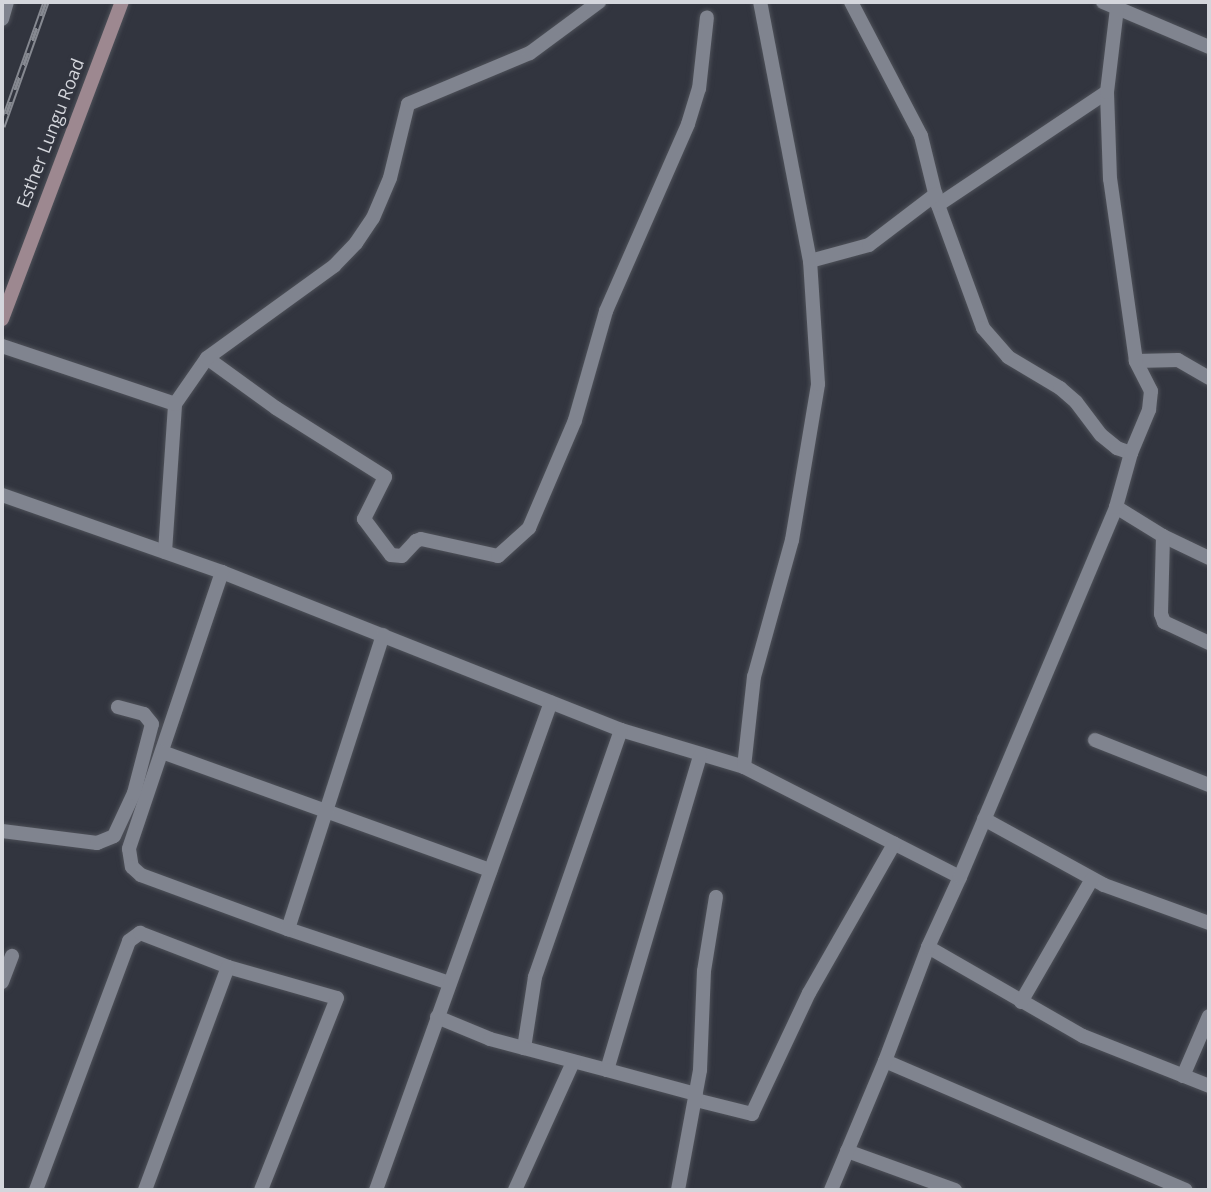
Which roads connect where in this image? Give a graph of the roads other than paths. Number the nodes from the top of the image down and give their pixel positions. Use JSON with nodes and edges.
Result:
{"nodes":[{"id":1,"x":7,"y":2,"type":"edge"},
{"id":2,"x":122,"y":2,"type":"edge"},
{"id":3,"x":599,"y":2,"type":"edge"},
{"id":4,"x":760,"y":2,"type":"edge"},
{"id":5,"x":851,"y":2,"type":"edge"},
{"id":6,"x":1102,"y":2,"type":"edge"},
{"id":7,"x":1117,"y":8,"type":"junction"},
{"id":8,"x":707,"y":17,"type":"dead end"},
{"id":9,"x":2,"y":19,"type":"edge"},
{"id":10,"x":1209,"y":47,"type":"edge"},
{"id":11,"x":1107,"y":92,"type":"junction"},
{"id":12,"x":937,"y":199,"type":"junction"},
{"id":13,"x":810,"y":261,"type":"junction"},
{"id":14,"x":2,"y":319,"type":"edge"},
{"id":15,"x":2,"y":346,"type":"edge"},
{"id":16,"x":207,"y":358,"type":"junction"},
{"id":17,"x":1136,"y":361,"type":"junction"},
{"id":18,"x":1209,"y":378,"type":"edge"},
{"id":19,"x":175,"y":404,"type":"junction"},
{"id":20,"x":1131,"y":453,"type":"junction"},
{"id":21,"x":2,"y":495,"type":"edge"},
{"id":22,"x":1116,"y":508,"type":"junction"},
{"id":23,"x":1163,"y":536,"type":"junction"},
{"id":24,"x":165,"y":552,"type":"junction"},
{"id":25,"x":1209,"y":558,"type":"edge"},
{"id":26,"x":222,"y":572,"type":"junction"},
{"id":27,"x":383,"y":635,"type":"junction"},
{"id":28,"x":1209,"y":643,"type":"edge"},
{"id":29,"x":551,"y":702,"type":"junction"},
{"id":30,"x":118,"y":707,"type":"dead end"},
{"id":31,"x":621,"y":730,"type":"junction"},
{"id":32,"x":1095,"y":740,"type":"dead end"},
{"id":33,"x":162,"y":752,"type":"junction"},
{"id":34,"x":700,"y":756,"type":"junction"},
{"id":35,"x":744,"y":767,"type":"junction"},
{"id":36,"x":1209,"y":785,"type":"edge"},
{"id":37,"x":325,"y":812,"type":"junction"},
{"id":38,"x":984,"y":819,"type":"junction"},
{"id":39,"x":2,"y":831,"type":"edge"},
{"id":40,"x":894,"y":844,"type":"junction"},
{"id":41,"x":490,"y":870,"type":"junction"},
{"id":42,"x":960,"y":877,"type":"junction"},
{"id":43,"x":1092,"y":879,"type":"junction"},
{"id":44,"x":716,"y":897,"type":"dead end"},
{"id":45,"x":1209,"y":923,"type":"edge"},
{"id":46,"x":288,"y":929,"type":"junction"},
{"id":47,"x":928,"y":947,"type":"junction"},
{"id":48,"x":12,"y":956,"type":"dead end"},
{"id":49,"x":228,"y":967,"type":"junction"},
{"id":50,"x":2,"y":982,"type":"edge"},
{"id":51,"x":449,"y":983,"type":"junction"},
{"id":52,"x":1021,"y":1002,"type":"junction"},
{"id":53,"x":1209,"y":1016,"type":"edge"},
{"id":54,"x":437,"y":1017,"type":"junction"},
{"id":55,"x":524,"y":1048,"type":"junction"},
{"id":56,"x":886,"y":1061,"type":"junction"},
{"id":57,"x":573,"y":1062,"type":"junction"},
{"id":58,"x":607,"y":1070,"type":"junction"},
{"id":59,"x":1183,"y":1076,"type":"junction"},
{"id":60,"x":1209,"y":1086,"type":"edge"},
{"id":61,"x":696,"y":1097,"type":"junction"},
{"id":62,"x":847,"y":1151,"type":"junction"},
{"id":63,"x":36,"y":1190,"type":"edge"},
{"id":64,"x":145,"y":1190,"type":"edge"},
{"id":65,"x":261,"y":1190,"type":"edge"},
{"id":66,"x":376,"y":1190,"type":"edge"},
{"id":67,"x":515,"y":1190,"type":"edge"},
{"id":68,"x":678,"y":1190,"type":"edge"},
{"id":69,"x":831,"y":1190,"type":"edge"},
{"id":70,"x":955,"y":1190,"type":"edge"},
{"id":71,"x":1186,"y":1190,"type":"edge"}],
"edges":[{"from":1,"to":9,"type":"street"},
{"from":2,"to":14,"type":"street","name":"Esther Lungu Road"},
{"from":3,"to":16,"type":"street"},
{"from":4,"to":13,"type":"street"},
{"from":5,"to":12,"type":"street"},
{"from":6,"to":7,"type":"street"},
{"from":7,"to":10,"type":"street"},
{"from":7,"to":11,"type":"street"},
{"from":8,"to":16,"type":"street"},
{"from":11,"to":12,"type":"street"},
{"from":11,"to":17,"type":"street"},
{"from":12,"to":13,"type":"street"},
{"from":12,"to":20,"type":"street"},
{"from":13,"to":35,"type":"street"},
{"from":15,"to":19,"type":"street"},
{"from":16,"to":19,"type":"street"},
{"from":17,"to":18,"type":"street"},
{"from":17,"to":20,"type":"street"},
{"from":19,"to":24,"type":"street"},
{"from":20,"to":22,"type":"street"},
{"from":21,"to":24,"type":"street"},
{"from":22,"to":23,"type":"street"},
{"from":22,"to":38,"type":"street"},
{"from":23,"to":25,"type":"street"},
{"from":23,"to":28,"type":"street"},
{"from":24,"to":26,"type":"street"},
{"from":26,"to":27,"type":"street"},
{"from":26,"to":33,"type":"street"},
{"from":27,"to":29,"type":"street"},
{"from":27,"to":37,"type":"street"},
{"from":29,"to":31,"type":"street"},
{"from":29,"to":41,"type":"street"},
{"from":30,"to":39,"type":"street"},
{"from":31,"to":34,"type":"street"},
{"from":31,"to":55,"type":"street"},
{"from":32,"to":36,"type":"street"},
{"from":33,"to":37,"type":"street"},
{"from":33,"to":46,"type":"street"},
{"from":34,"to":35,"type":"street"},
{"from":34,"to":58,"type":"street"},
{"from":35,"to":40,"type":"street"},
{"from":37,"to":41,"type":"street"},
{"from":37,"to":46,"type":"street"},
{"from":38,"to":42,"type":"street"},
{"from":38,"to":43,"type":"street"},
{"from":40,"to":42,"type":"street"},
{"from":40,"to":61,"type":"street"},
{"from":41,"to":51,"type":"street"},
{"from":42,"to":47,"type":"street"},
{"from":43,"to":45,"type":"street"},
{"from":43,"to":52,"type":"street"},
{"from":44,"to":61,"type":"street"},
{"from":46,"to":51,"type":"street"},
{"from":47,"to":52,"type":"street"},
{"from":47,"to":56,"type":"street"},
{"from":48,"to":50,"type":"street"},
{"from":49,"to":63,"type":"street"},
{"from":49,"to":64,"type":"street"},
{"from":49,"to":65,"type":"street"},
{"from":51,"to":54,"type":"street"},
{"from":52,"to":59,"type":"street"},
{"from":53,"to":59,"type":"street"},
{"from":54,"to":55,"type":"street"},
{"from":54,"to":66,"type":"street"},
{"from":55,"to":57,"type":"street"},
{"from":56,"to":62,"type":"street"},
{"from":56,"to":71,"type":"street"},
{"from":57,"to":58,"type":"street"},
{"from":57,"to":67,"type":"street"},
{"from":58,"to":61,"type":"street"},
{"from":59,"to":60,"type":"street"},
{"from":61,"to":68,"type":"street"},
{"from":62,"to":69,"type":"street"},
{"from":62,"to":70,"type":"street"}]}
